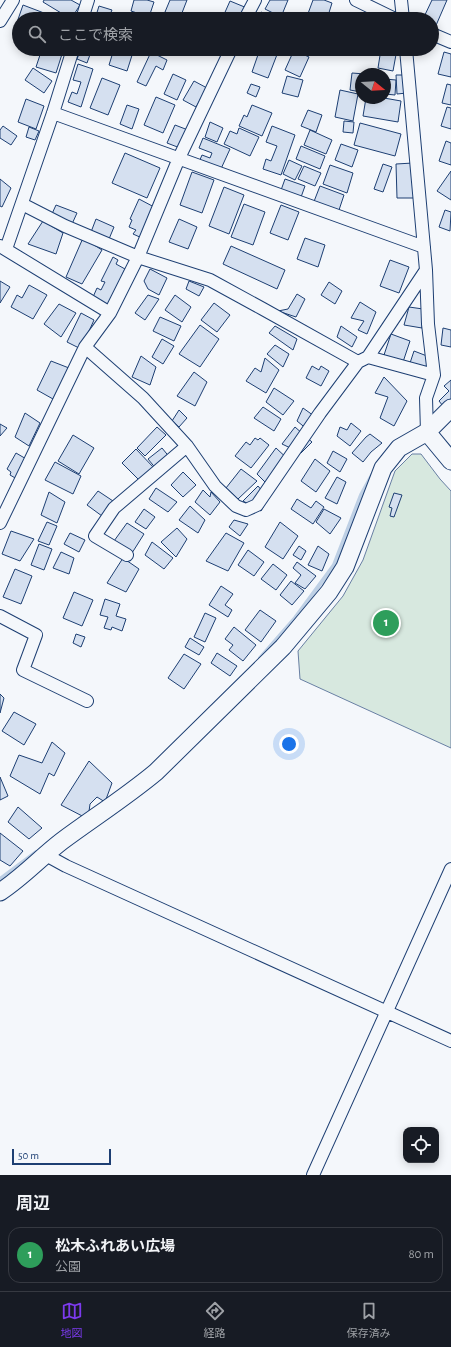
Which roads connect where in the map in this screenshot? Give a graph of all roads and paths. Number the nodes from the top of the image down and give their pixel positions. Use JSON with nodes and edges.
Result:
{"nodes":[{"id":1,"x":13,"y":0,"type":"edge"},
{"id":2,"x":88,"y":0,"type":"edge"},
{"id":3,"x":255,"y":0,"type":"edge"},
{"id":4,"x":356,"y":0,"type":"edge"},
{"id":5,"x":401,"y":0,"type":"edge"},
{"id":6,"x":84,"y":12,"type":"edge"},
{"id":7,"x":249,"y":12,"type":"edge"},
{"id":8,"x":381,"y":12,"type":"edge"},
{"id":9,"x":402,"y":12,"type":"edge"},
{"id":10,"x":0,"y":21,"type":"edge"},
{"id":11,"x":439,"y":37,"type":"edge"},
{"id":12,"x":451,"y":42,"type":"edge"},
{"id":13,"x":71,"y":56,"type":"edge"},
{"id":14,"x":228,"y":56,"type":"edge"},
{"id":15,"x":407,"y":56,"type":"edge"},
{"id":16,"x":53,"y":113,"type":"junction"},
{"id":17,"x":180,"y":158,"type":"junction"},
{"id":18,"x":22,"y":204,"type":"junction"},
{"id":19,"x":3,"y":247,"type":"edge"},
{"id":20,"x":424,"y":247,"type":"junction"},
{"id":21,"x":138,"y":257,"type":"junction"},
{"id":22,"x":426,"y":270,"type":"junction"},
{"id":23,"x":110,"y":313,"type":"junction"},
{"id":24,"x":85,"y":347,"type":"junction"},
{"id":25,"x":363,"y":359,"type":"junction"},
{"id":26,"x":434,"y":375,"type":"junction"},
{"id":27,"x":451,"y":408,"type":"edge"},
{"id":28,"x":427,"y":432,"type":"junction"},
{"id":29,"x":187,"y":446,"type":"junction"},
{"id":30,"x":451,"y":461,"type":"edge"},
{"id":31,"x":3,"y":508,"type":"edge"},
{"id":32,"x":0,"y":523,"type":"edge"},
{"id":33,"x":127,"y":555,"type":"dead end"},
{"id":34,"x":0,"y":616,"type":"edge"},
{"id":35,"x":87,"y":701,"type":"dead end"},
{"id":36,"x":46,"y":855,"type":"junction"},
{"id":37,"x":451,"y":869,"type":"edge"},
{"id":38,"x":0,"y":892,"type":"edge"},
{"id":39,"x":386,"y":1012,"type":"junction"},
{"id":40,"x":451,"y":1041,"type":"edge"},
{"id":41,"x":313,"y":1175,"type":"edge"}],
"edges":[{"from":1,"to":10,"type":"street"},
{"from":2,"to":6,"type":"street"},
{"from":3,"to":7,"type":"street"},
{"from":4,"to":8,"type":"street"},
{"from":5,"to":9,"type":"street"},
{"from":11,"to":12,"type":"street"},
{"from":13,"to":16,"type":"street"},
{"from":14,"to":17,"type":"street"},
{"from":15,"to":20,"type":"street"},
{"from":16,"to":17,"type":"street"},
{"from":16,"to":18,"type":"street"},
{"from":17,"to":20,"type":"street"},
{"from":17,"to":21,"type":"street"},
{"from":18,"to":19,"type":"street"},
{"from":18,"to":21,"type":"street"},
{"from":19,"to":23,"type":"street"},
{"from":20,"to":22,"type":"street"},
{"from":21,"to":23,"type":"street"},
{"from":21,"to":25,"type":"street"},
{"from":22,"to":25,"type":"street"},
{"from":22,"to":26,"type":"street"},
{"from":23,"to":24,"type":"street"},
{"from":24,"to":29,"type":"street"},
{"from":24,"to":31,"type":"street"},
{"from":25,"to":26,"type":"street"},
{"from":25,"to":29,"type":"street"},
{"from":26,"to":28,"type":"street"},
{"from":27,"to":28,"type":"street"},
{"from":28,"to":30,"type":"street"},
{"from":28,"to":36,"type":"street"},
{"from":29,"to":33,"type":"street"},
{"from":31,"to":32,"type":"street"},
{"from":34,"to":35,"type":"street"},
{"from":36,"to":38,"type":"street"},
{"from":36,"to":39,"type":"street"},
{"from":37,"to":39,"type":"street"},
{"from":39,"to":40,"type":"street"},
{"from":39,"to":41,"type":"street"}]}
